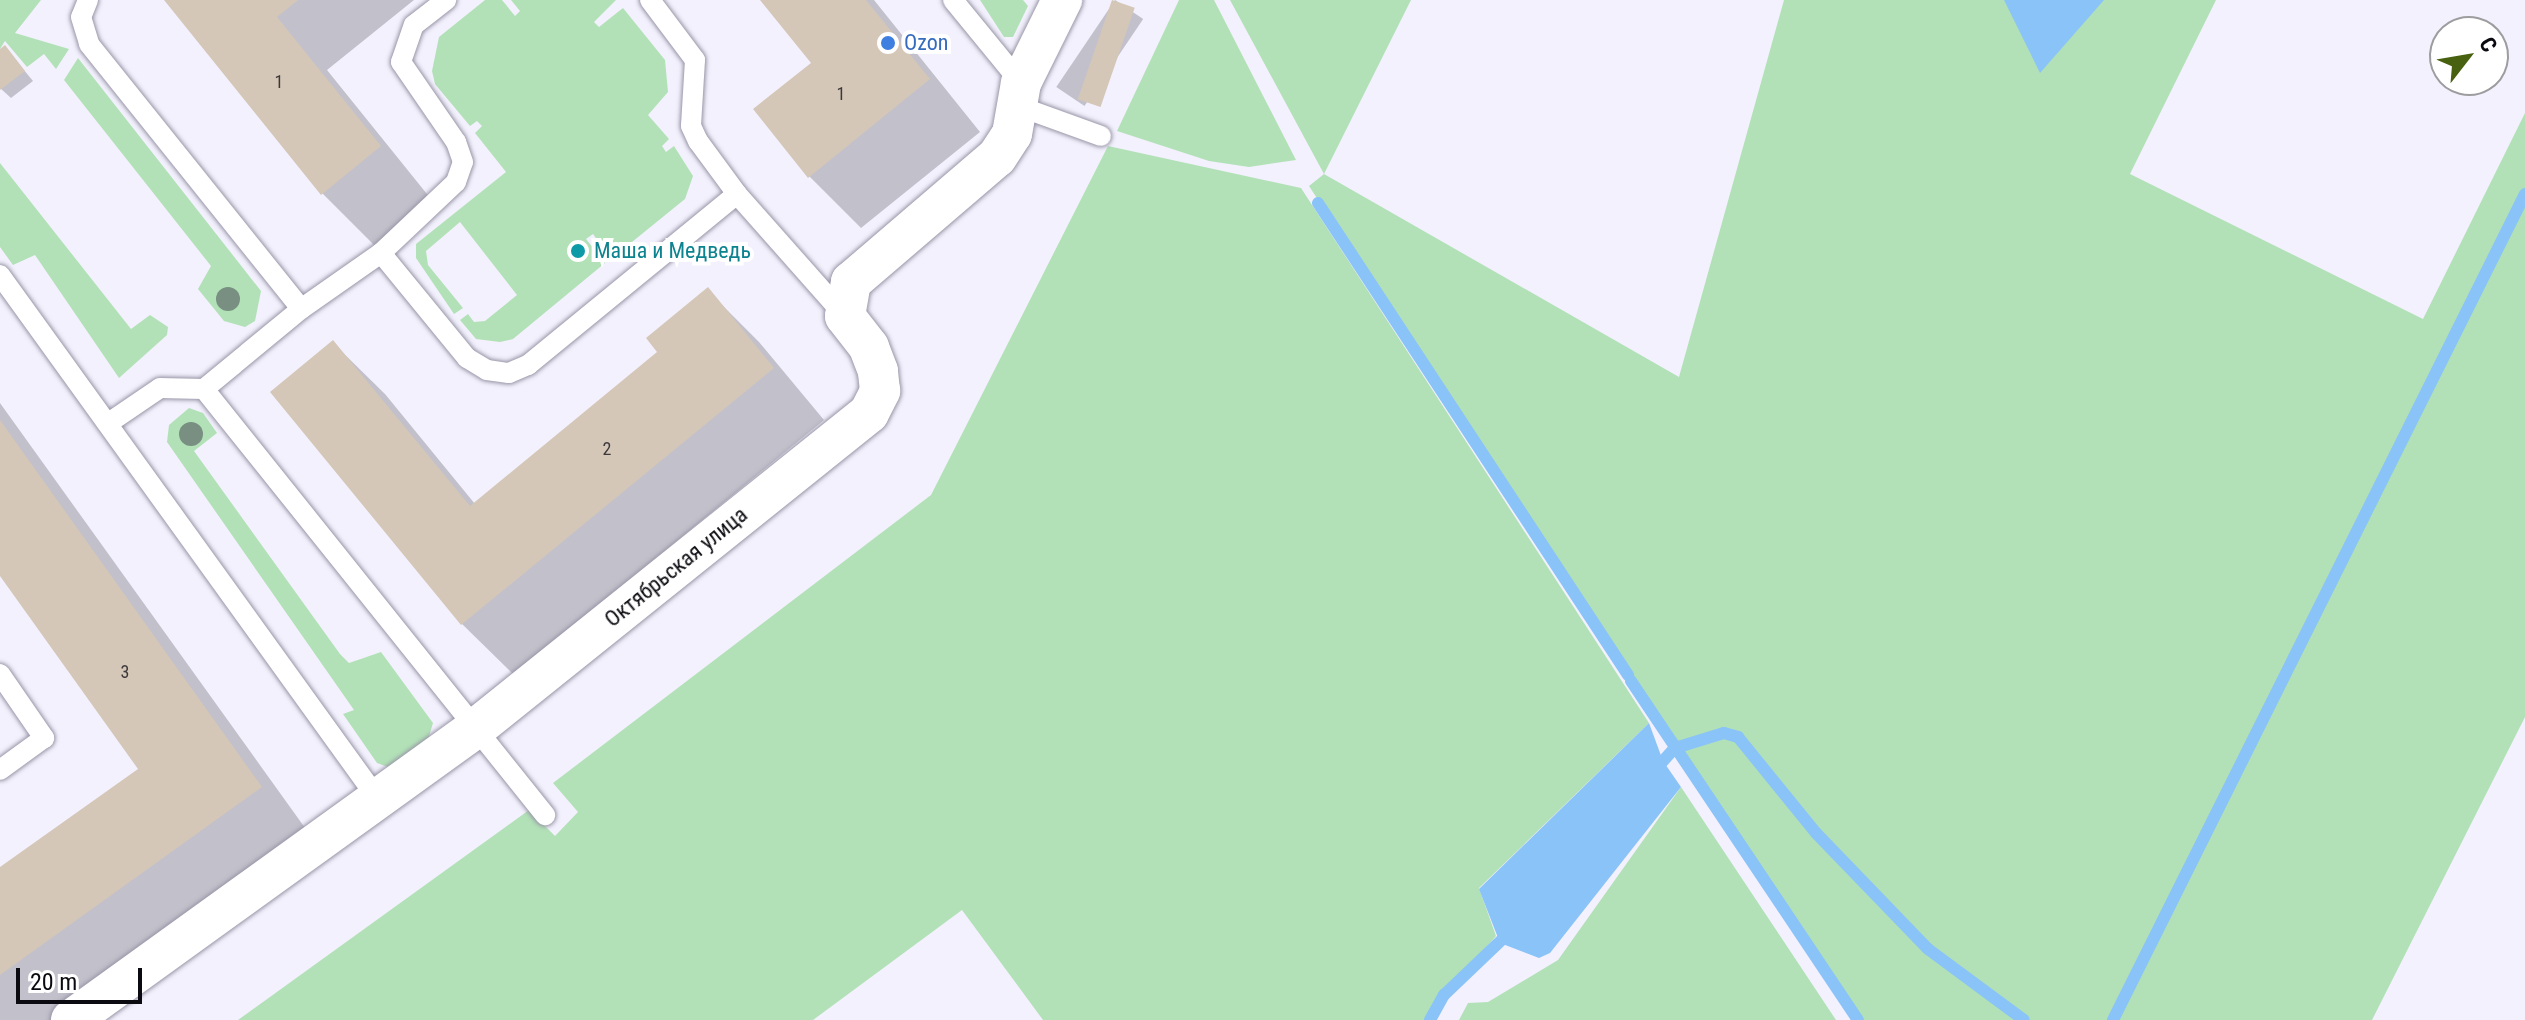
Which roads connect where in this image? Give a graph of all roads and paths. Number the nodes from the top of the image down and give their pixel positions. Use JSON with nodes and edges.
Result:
{"nodes":[{"id":1,"x":88,"y":0,"type":"edge"},
{"id":2,"x":446,"y":0,"type":"edge"},
{"id":3,"x":650,"y":0,"type":"edge"},
{"id":4,"x":953,"y":0,"type":"edge"},
{"id":5,"x":1062,"y":0,"type":"edge"},
{"id":6,"x":1021,"y":95,"type":"junction"},
{"id":7,"x":1101,"y":136,"type":"dead end"},
{"id":8,"x":737,"y":194,"type":"junction"},
{"id":9,"x":381,"y":253,"type":"junction"},
{"id":10,"x":0,"y":275,"type":"edge"},
{"id":11,"x":301,"y":309,"type":"junction"},
{"id":12,"x":845,"y":316,"type":"junction"},
{"id":13,"x":204,"y":389,"type":"junction"},
{"id":14,"x":110,"y":422,"type":"junction"},
{"id":15,"x":0,"y":674,"type":"edge"},
{"id":16,"x":475,"y":729,"type":"junction"},
{"id":17,"x":0,"y":770,"type":"edge"},
{"id":18,"x":377,"y":798,"type":"junction"},
{"id":19,"x":545,"y":815,"type":"dead end"},
{"id":20,"x":71,"y":1020,"type":"edge"}],
"edges":[{"from":1,"to":11,"type":"lane"},
{"from":2,"to":9,"type":"lane"},
{"from":3,"to":8,"type":"lane"},
{"from":4,"to":6,"type":"lane"},
{"from":5,"to":6,"type":"street"},
{"from":6,"to":7,"type":"lane"},
{"from":6,"to":12,"type":"street"},
{"from":8,"to":9,"type":"lane"},
{"from":8,"to":12,"type":"lane"},
{"from":9,"to":11,"type":"lane"},
{"from":10,"to":14,"type":"lane"},
{"from":11,"to":13,"type":"lane"},
{"from":12,"to":16,"type":"street","name":"Октябрьская улица"},
{"from":13,"to":14,"type":"lane"},
{"from":13,"to":16,"type":"lane"},
{"from":14,"to":18,"type":"lane"},
{"from":15,"to":17,"type":"lane"},
{"from":16,"to":18,"type":"street","name":"Октябрьская улица"},
{"from":16,"to":19,"type":"lane"},
{"from":18,"to":20,"type":"street","name":"Октябрьская улица"}]}
